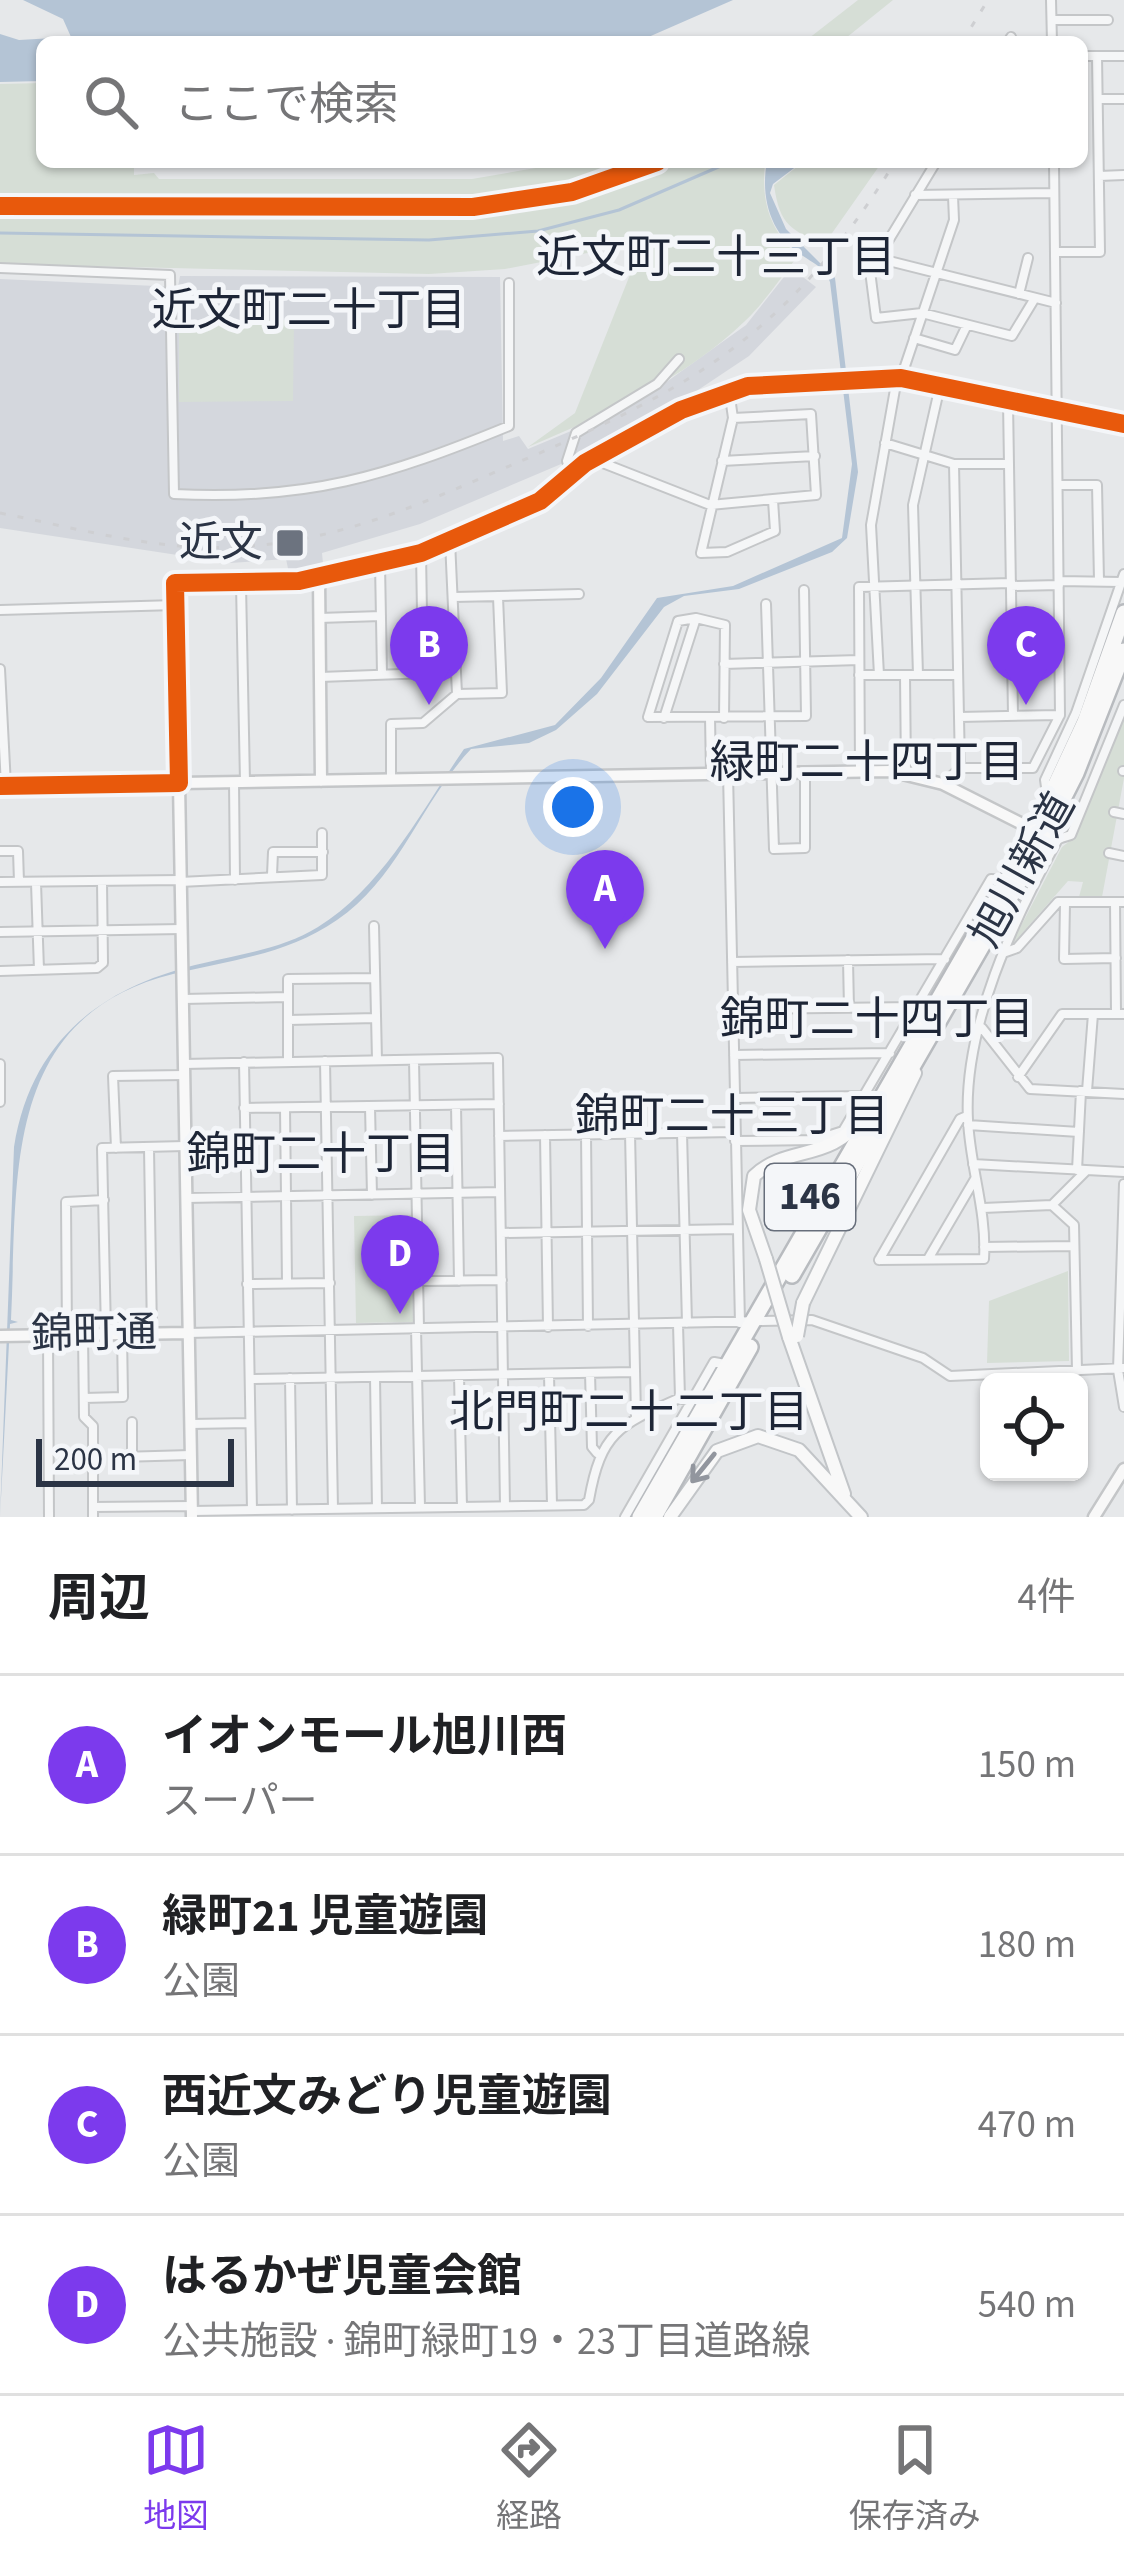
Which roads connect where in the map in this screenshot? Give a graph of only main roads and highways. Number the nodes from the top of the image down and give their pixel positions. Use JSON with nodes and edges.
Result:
{"nodes":[{"id":1,"x":319,"y":578,"type":"road end"},
{"id":2,"x":1124,"y":613,"type":"edge"},
{"id":3,"x":1124,"y":651,"type":"edge"},
{"id":4,"x":321,"y":781,"type":"junction"},
{"id":5,"x":179,"y":783,"type":"junction"},
{"id":6,"x":3,"y":786,"type":"edge"},
{"id":7,"x":1046,"y":835,"type":"junction"},
{"id":8,"x":924,"y":1035,"type":"junction"},
{"id":9,"x":755,"y":1226,"type":"junction"},
{"id":10,"x":756,"y":1317,"type":"junction"},
{"id":11,"x":188,"y":1333,"type":"junction"},
{"id":12,"x":0,"y":1336,"type":"edge"},
{"id":13,"x":793,"y":1336,"type":"junction"},
{"id":14,"x":1124,"y":1469,"type":"edge"},
{"id":15,"x":192,"y":1512,"type":"edge"},
{"id":16,"x":640,"y":1517,"type":"edge"},
{"id":17,"x":654,"y":1517,"type":"edge"},
{"id":18,"x":670,"y":1517,"type":"edge"},
{"id":19,"x":861,"y":1517,"type":"edge"},
{"id":20,"x":1094,"y":1517,"type":"edge"}],
"edges":[{"from":1,"to":4,"type":"main road"},
{"from":2,"to":7,"type":"highway","name":"旭川新道"},
{"from":3,"to":7,"type":"highway","name":"旭川新道"},
{"from":4,"to":5,"type":"main road"},
{"from":4,"to":7,"type":"main road"},
{"from":5,"to":6,"type":"main road"},
{"from":5,"to":11,"type":"main road"},
{"from":7,"to":8,"type":"highway","name":"旭川新道"},
{"from":7,"to":8,"type":"highway","name":"旭川新道"},
{"from":8,"to":9,"type":"main road","number":"146"},
{"from":8,"to":10,"type":"highway","name":"旭川新道"},
{"from":8,"to":13,"type":"main road","number":"146","bridge":true},
{"from":9,"to":10,"type":"main road","number":"146"},
{"from":9,"to":13,"type":"main road","number":"146","bridge":true},
{"from":10,"to":16,"type":"highway","name":"旭川新道"},
{"from":10,"to":17,"type":"highway","name":"旭川新道"},
{"from":11,"to":12,"type":"main road","name":"錦町通"},
{"from":11,"to":15,"type":"main road"},
{"from":13,"to":19,"type":"main road","number":"146"},
{"from":14,"to":20,"type":"main road"},
{"from":19,"to":18,"type":"main road","number":"146","one_way":true}]}
